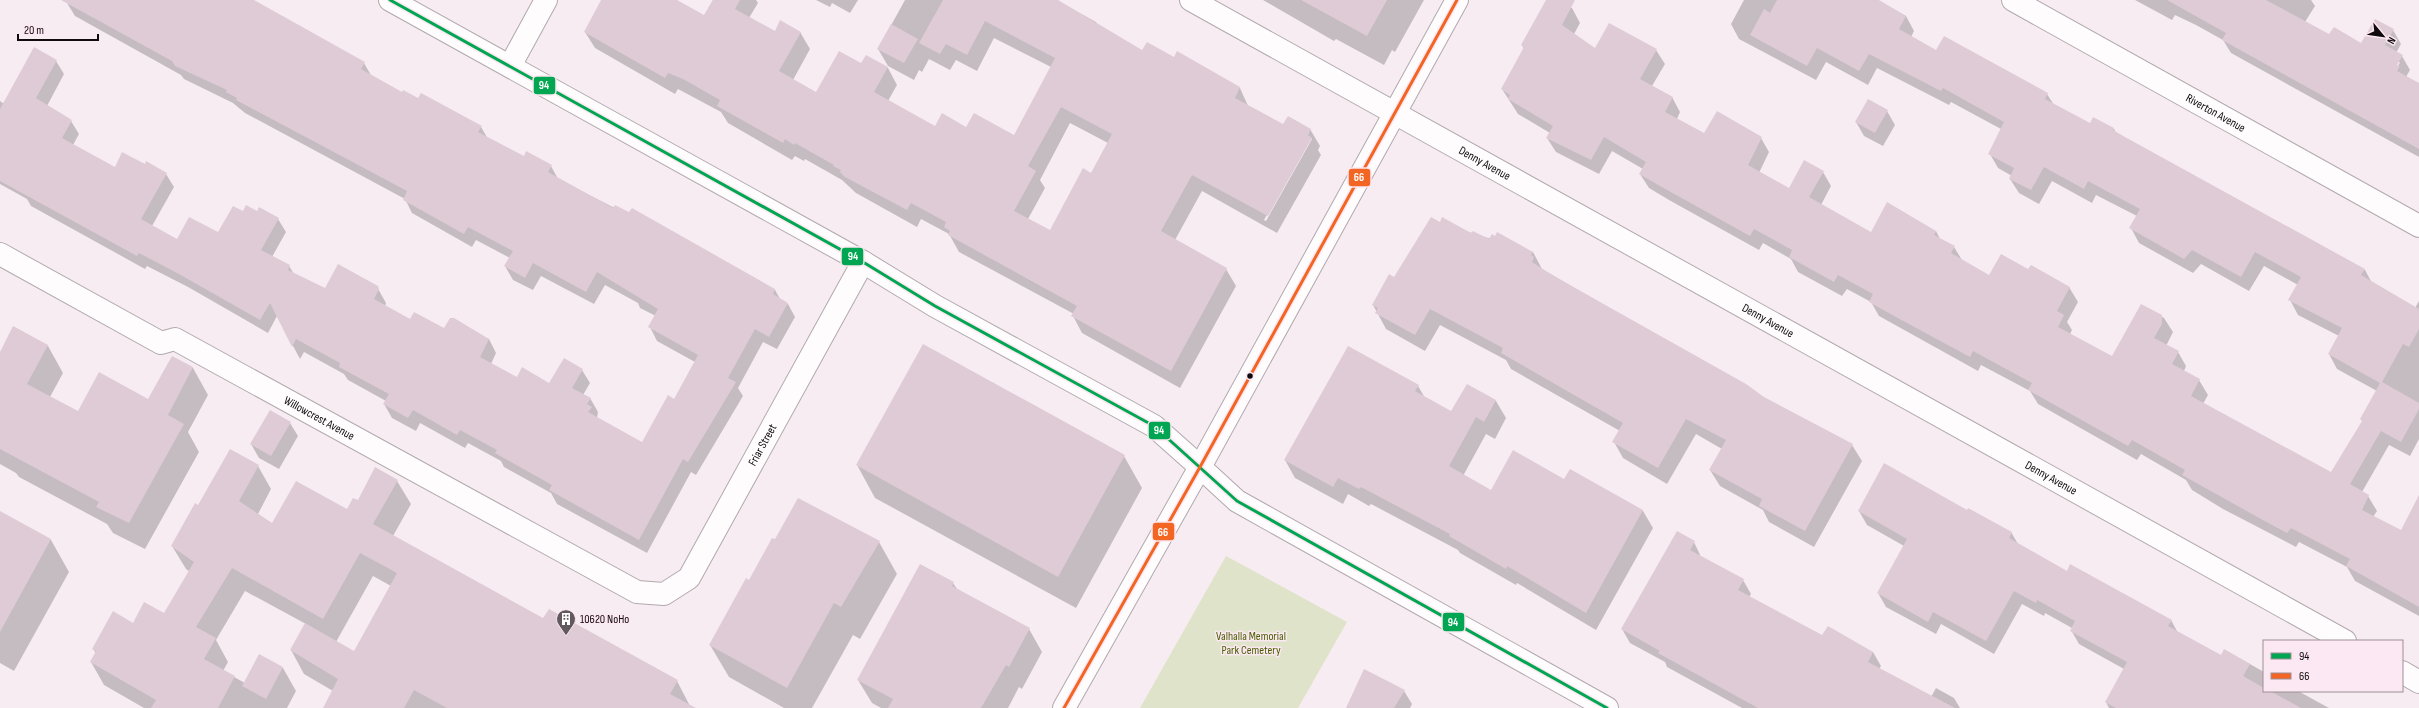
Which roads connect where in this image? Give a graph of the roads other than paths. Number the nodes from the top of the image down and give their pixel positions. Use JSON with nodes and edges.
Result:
{"nodes":[{"id":1,"x":390,"y":0,"type":"edge"},
{"id":2,"x":546,"y":0,"type":"edge"},
{"id":3,"x":1191,"y":0,"type":"edge"},
{"id":4,"x":1457,"y":0,"type":"edge"},
{"id":5,"x":2013,"y":0,"type":"edge"},
{"id":6,"x":510,"y":66,"type":"junction"},
{"id":7,"x":1395,"y":112,"type":"junction"},
{"id":8,"x":2419,"y":226,"type":"edge"},
{"id":9,"x":0,"y":254,"type":"edge"},
{"id":10,"x":863,"y":262,"type":"junction"},
{"id":11,"x":1200,"y":467,"type":"junction"},
{"id":12,"x":637,"y":592,"type":"joint"},
{"id":13,"x":2343,"y":640,"type":"edge"},
{"id":14,"x":2403,"y":673,"type":"edge"},
{"id":15,"x":2419,"y":682,"type":"edge"},
{"id":16,"x":1064,"y":708,"type":"edge"},
{"id":17,"x":1607,"y":708,"type":"edge"}],
"edges":[{"from":1,"to":6,"type":"street"},
{"from":2,"to":6,"type":"street"},
{"from":3,"to":7,"type":"street","name":"Denny Avenue"},
{"from":4,"to":7,"type":"street"},
{"from":5,"to":8,"type":"street","name":"Riverton Avenue"},
{"from":6,"to":10,"type":"street"},
{"from":7,"to":11,"type":"street"},
{"from":7,"to":13,"type":"street","name":"Denny Avenue"},
{"from":9,"to":12,"type":"street","name":"Willowcrest Avenue"},
{"from":10,"to":11,"type":"street"},
{"from":10,"to":12,"type":"street","name":"Friar Street"},
{"from":11,"to":16,"type":"street"},
{"from":11,"to":17,"type":"street"},
{"from":14,"to":15,"type":"street"}]}
